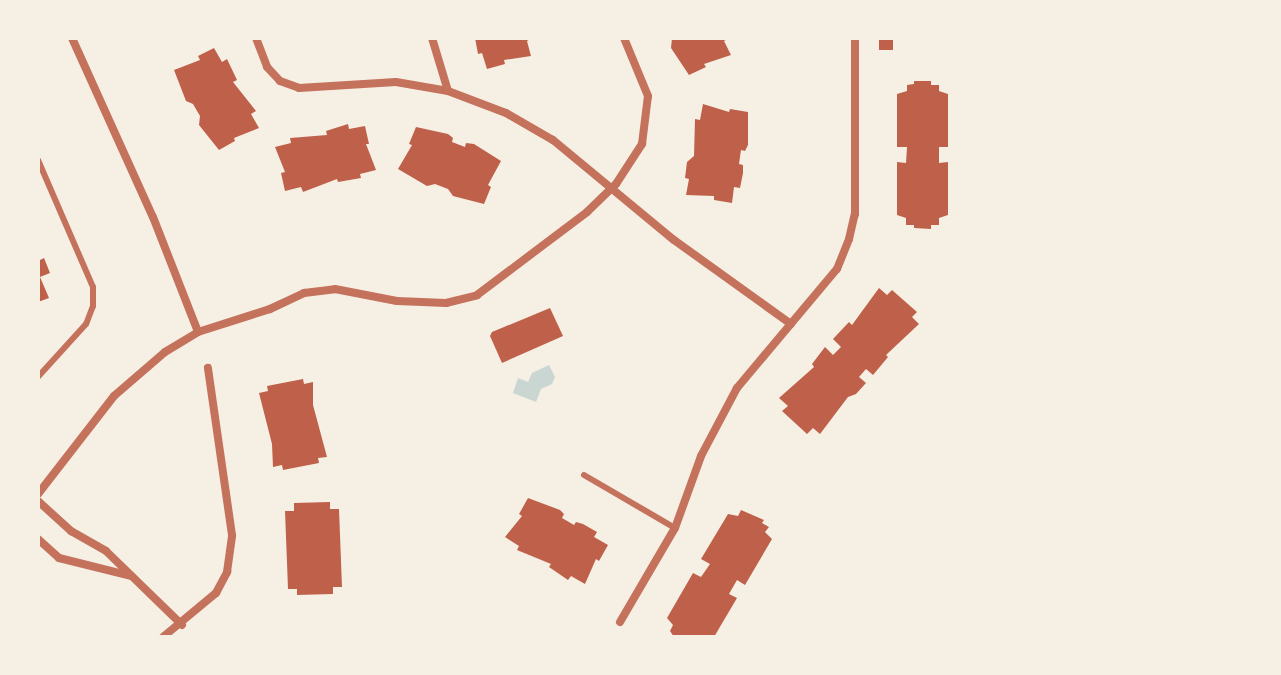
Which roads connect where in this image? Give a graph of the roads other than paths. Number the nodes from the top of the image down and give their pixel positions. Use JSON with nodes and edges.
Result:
{"nodes":[{"id":1,"x":72,"y":38,"type":"edge"},
{"id":2,"x":256,"y":38,"type":"edge"},
{"id":3,"x":432,"y":38,"type":"edge"},
{"id":4,"x":624,"y":38,"type":"edge"},
{"id":5,"x":855,"y":38,"type":"edge"},
{"id":6,"x":448,"y":91,"type":"junction"},
{"id":7,"x":38,"y":160,"type":"edge"},
{"id":8,"x":611,"y":189,"type":"junction"},
{"id":9,"x":791,"y":324,"type":"junction"},
{"id":10,"x":198,"y":332,"type":"junction"},
{"id":11,"x":208,"y":368,"type":"dead end"},
{"id":12,"x":38,"y":377,"type":"edge"},
{"id":13,"x":584,"y":475,"type":"dead end"},
{"id":14,"x":38,"y":494,"type":"edge"},
{"id":15,"x":38,"y":501,"type":"edge"},
{"id":16,"x":675,"y":528,"type":"junction"},
{"id":17,"x":38,"y":539,"type":"edge"},
{"id":18,"x":136,"y":578,"type":"junction"},
{"id":19,"x":620,"y":622,"type":"dead end"},
{"id":20,"x":182,"y":625,"type":"junction"},
{"id":21,"x":163,"y":637,"type":"edge"}],
"edges":[{"from":1,"to":10,"type":"street"},
{"from":2,"to":6,"type":"street"},
{"from":3,"to":6,"type":"street"},
{"from":4,"to":8,"type":"street"},
{"from":5,"to":9,"type":"street"},
{"from":6,"to":8,"type":"street"},
{"from":7,"to":12,"type":"lane"},
{"from":8,"to":9,"type":"street"},
{"from":8,"to":10,"type":"street"},
{"from":9,"to":16,"type":"street"},
{"from":10,"to":14,"type":"street"},
{"from":11,"to":20,"type":"street"},
{"from":13,"to":16,"type":"lane"},
{"from":15,"to":18,"type":"street"},
{"from":16,"to":19,"type":"street"},
{"from":17,"to":18,"type":"street"},
{"from":18,"to":20,"type":"street"},
{"from":20,"to":21,"type":"street"}]}
